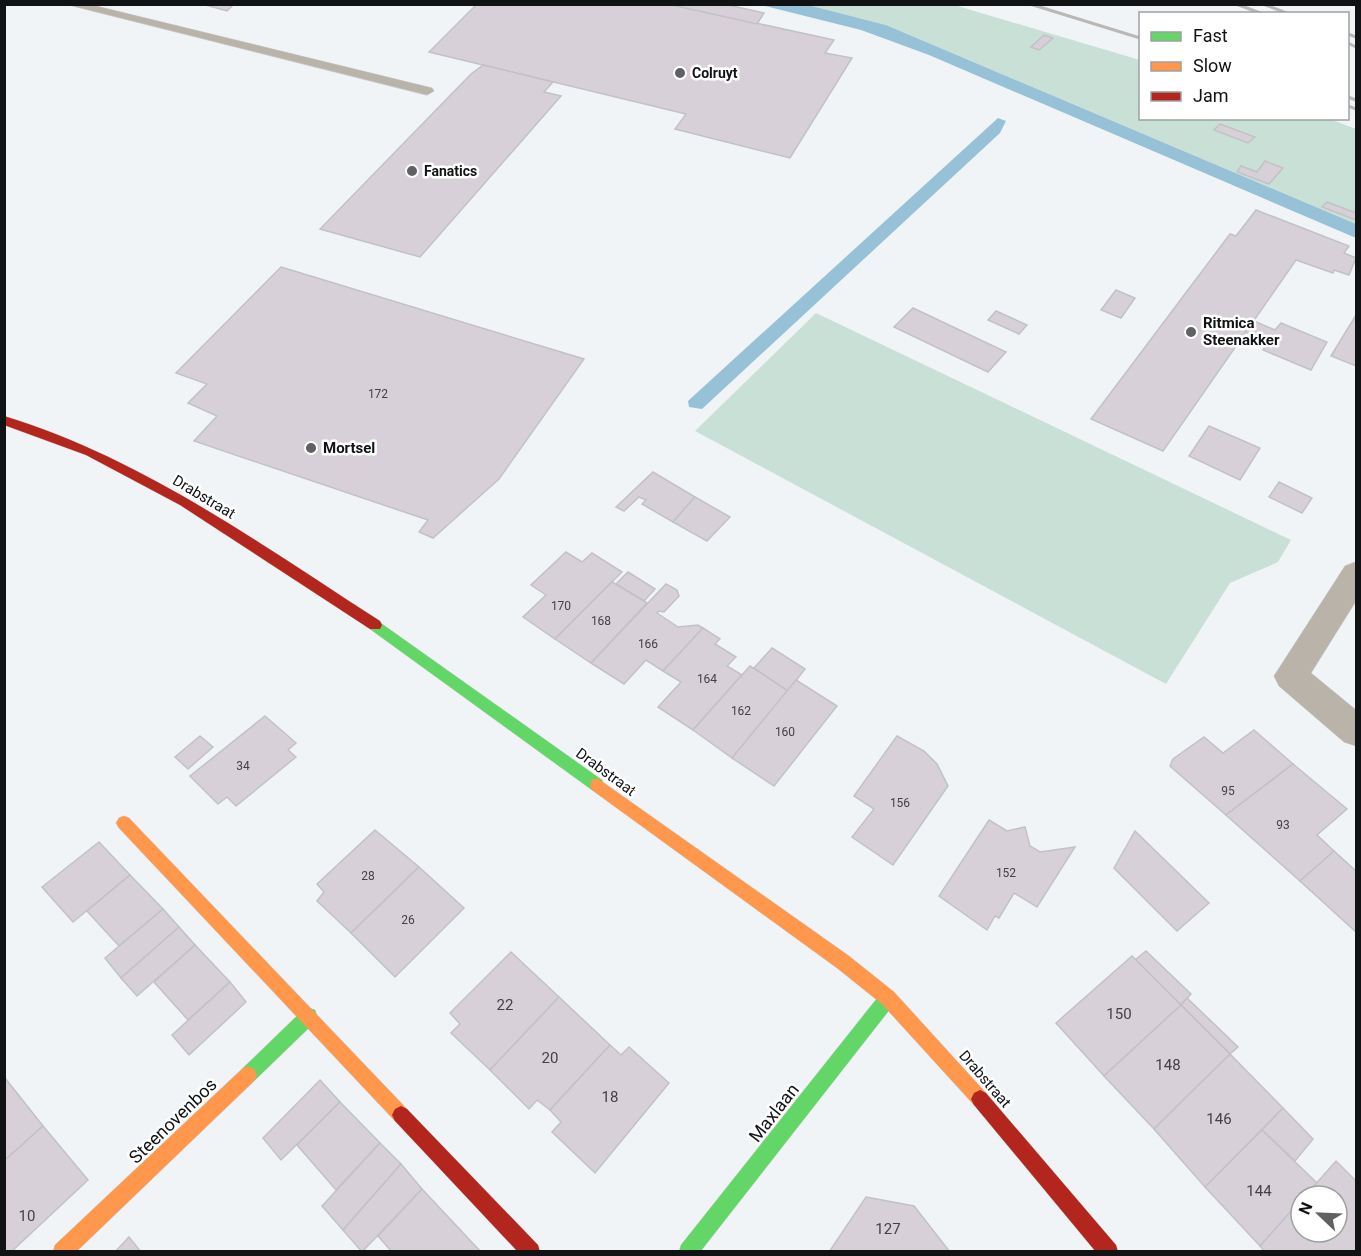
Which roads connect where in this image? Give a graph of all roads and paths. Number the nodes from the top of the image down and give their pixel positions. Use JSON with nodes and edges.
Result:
{"nodes":[{"id":1,"x":71,"y":4,"type":"edge"},
{"id":2,"x":427,"y":91,"type":"dead end"},
{"id":3,"x":4,"y":420,"type":"edge"},
{"id":4,"x":1356,"y":575,"type":"edge"},
{"id":5,"x":1356,"y":731,"type":"edge"},
{"id":6,"x":124,"y":823,"type":"dead end"},
{"id":7,"x":888,"y":998,"type":"junction"},
{"id":8,"x":309,"y":1016,"type":"junction"},
{"id":9,"x":62,"y":1251,"type":"edge"},
{"id":10,"x":531,"y":1251,"type":"edge"},
{"id":11,"x":688,"y":1251,"type":"edge"},
{"id":12,"x":1109,"y":1251,"type":"edge"}],
"edges":[{"from":1,"to":2,"type":"lane"},
{"from":3,"to":7,"type":"street","name":"Drabstraat"},
{"from":4,"to":5,"type":"street"},
{"from":6,"to":8,"type":"street"},
{"from":7,"to":11,"type":"street","name":"Maxlaan"},
{"from":7,"to":12,"type":"street","name":"Drabstraat"},
{"from":8,"to":9,"type":"street","name":"Steenovenbos"},
{"from":8,"to":10,"type":"street"}]}
